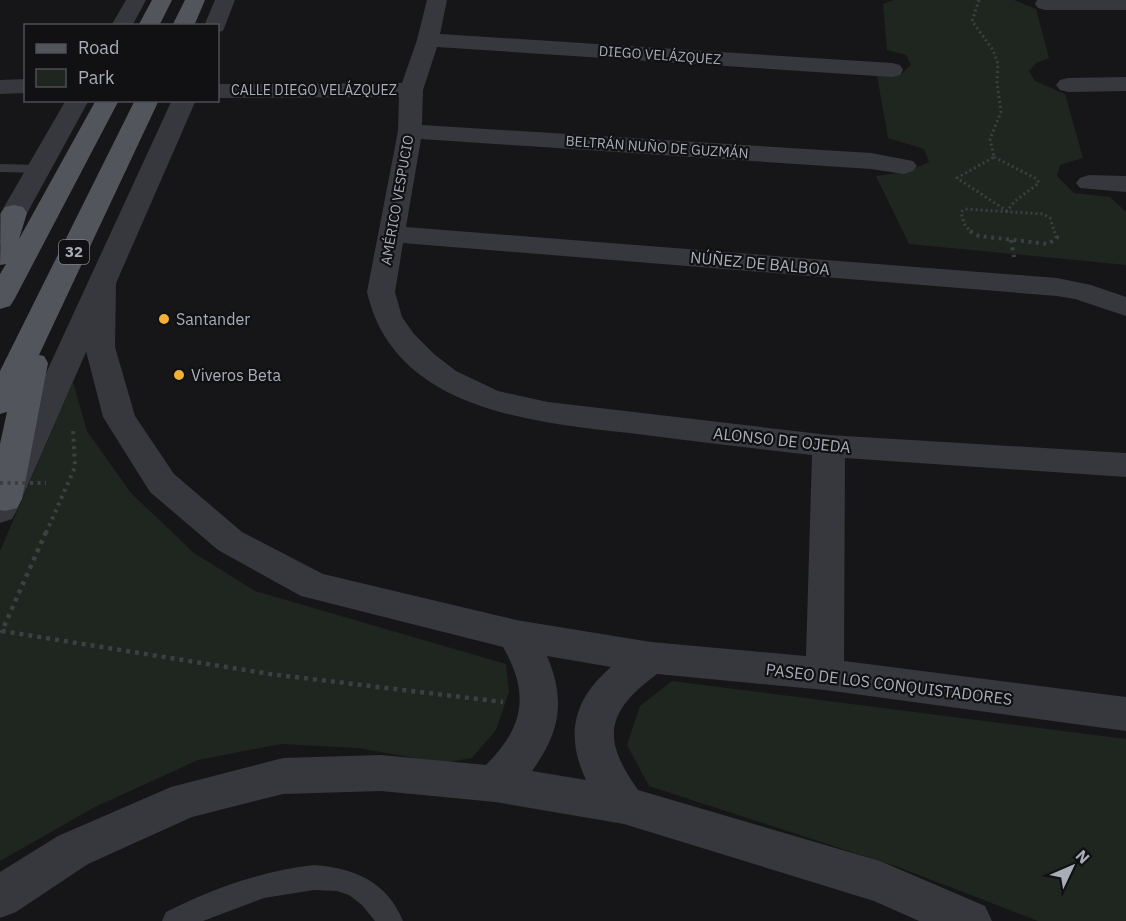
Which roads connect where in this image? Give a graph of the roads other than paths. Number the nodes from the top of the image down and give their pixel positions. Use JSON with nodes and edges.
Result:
{"nodes":[{"id":1,"x":136,"y":0,"type":"edge"},
{"id":2,"x":162,"y":0,"type":"edge"},
{"id":3,"x":195,"y":0,"type":"edge"},
{"id":4,"x":225,"y":0,"type":"edge"},
{"id":5,"x":437,"y":0,"type":"edge"},
{"id":6,"x":1126,"y":3,"type":"edge"},
{"id":7,"x":1045,"y":4,"type":"dead end"},
{"id":8,"x":122,"y":24,"type":"edge"},
{"id":9,"x":149,"y":24,"type":"edge"},
{"id":10,"x":184,"y":24,"type":"edge"},
{"id":11,"x":216,"y":24,"type":"edge"},
{"id":12,"x":428,"y":40,"type":"junction"},
{"id":13,"x":892,"y":70,"type":"dead end"},
{"id":14,"x":1126,"y":84,"type":"edge"},
{"id":15,"x":1068,"y":85,"type":"dead end"},
{"id":16,"x":24,"y":86,"type":"edge"},
{"id":17,"x":0,"y":87,"type":"edge"},
{"id":18,"x":411,"y":90,"type":"junction"},
{"id":19,"x":219,"y":91,"type":"edge"},
{"id":20,"x":77,"y":102,"type":"edge"},
{"id":21,"x":107,"y":102,"type":"edge"},
{"id":22,"x":146,"y":102,"type":"edge"},
{"id":23,"x":183,"y":102,"type":"edge"},
{"id":24,"x":410,"y":130,"type":"junction"},
{"id":25,"x":904,"y":166,"type":"dead end"},
{"id":26,"x":0,"y":168,"type":"edge"},
{"id":27,"x":39,"y":169,"type":"junction"},
{"id":28,"x":1089,"y":183,"type":"dead end"},
{"id":29,"x":1126,"y":184,"type":"edge"},
{"id":30,"x":14,"y":213,"type":"junction"},
{"id":31,"x":390,"y":234,"type":"junction"},
{"id":32,"x":0,"y":237,"type":"edge"},
{"id":33,"x":0,"y":257,"type":"edge"},
{"id":34,"x":102,"y":282,"type":"junction"},
{"id":35,"x":0,"y":300,"type":"edge"},
{"id":36,"x":1126,"y":307,"type":"edge"},
{"id":37,"x":43,"y":319,"type":"junction"},
{"id":38,"x":445,"y":378,"type":"joint"},
{"id":39,"x":0,"y":403,"type":"edge"},
{"id":40,"x":829,"y":447,"type":"junction"},
{"id":41,"x":1126,"y":465,"type":"edge"},
{"id":42,"x":2,"y":498,"type":"edge"},
{"id":43,"x":516,"y":634,"type":"junction"},
{"id":44,"x":651,"y":658,"type":"junction"},
{"id":45,"x":825,"y":674,"type":"junction"},
{"id":46,"x":1126,"y":714,"type":"edge"},
{"id":47,"x":495,"y":784,"type":"junction"},
{"id":48,"x":624,"y":805,"type":"junction"},
{"id":49,"x":880,"y":882,"type":"junction"},
{"id":50,"x":0,"y":897,"type":"edge"},
{"id":51,"x":189,"y":918,"type":"edge"},
{"id":52,"x":390,"y":921,"type":"edge"},
{"id":53,"x":917,"y":921,"type":"edge"},
{"id":54,"x":969,"y":921,"type":"edge"}],
"edges":[{"from":1,"to":8,"type":"street"},
{"from":2,"to":9,"type":"main road"},
{"from":3,"to":10,"type":"main road"},
{"from":4,"to":11,"type":"street"},
{"from":5,"to":12,"type":"street","name":"AMÉRICO VESPUCIO"},
{"from":6,"to":7,"type":"street"},
{"from":12,"to":13,"type":"street","name":"DIEGO VELÁZQUEZ"},
{"from":12,"to":18,"type":"street","name":"AMÉRICO VESPUCIO"},
{"from":14,"to":15,"type":"street"},
{"from":16,"to":17,"type":"street"},
{"from":18,"to":19,"type":"street","name":"CALLE DIEGO VELÁZQUEZ"},
{"from":18,"to":24,"type":"street","name":"AMÉRICO VESPUCIO"},
{"from":20,"to":27,"type":"street"},
{"from":21,"to":35,"type":"main road","number":"32"},
{"from":22,"to":37,"type":"main road","number":"32"},
{"from":23,"to":34,"type":"street"},
{"from":24,"to":25,"type":"street","name":"BELTRÁN NUÑO DE GUZMÁN"},
{"from":24,"to":31,"type":"street","name":"AMÉRICO VESPUCIO"},
{"from":26,"to":27,"type":"lane"},
{"from":27,"to":30,"type":"street"},
{"from":28,"to":29,"type":"street"},
{"from":30,"to":32,"type":"street"},
{"from":30,"to":33,"type":"main road"},
{"from":31,"to":36,"type":"street","name":"NÚÑEZ DE BALBOA"},
{"from":31,"to":38,"type":"street","name":"AMÉRICO VESPUCIO"},
{"from":34,"to":42,"type":"street"},
{"from":34,"to":43,"type":"street","name":"PASEO DE LOS CONQUISTADORES"},
{"from":37,"to":39,"type":"main road","number":"32"},
{"from":37,"to":42,"type":"main road"},
{"from":38,"to":40,"type":"street","name":"ALONSO DE OJEDA"},
{"from":40,"to":41,"type":"street","name":"ALONSO DE OJEDA"},
{"from":40,"to":45,"type":"street"},
{"from":43,"to":44,"type":"street","name":"PASEO DE LOS CONQUISTADORES"},
{"from":43,"to":47,"type":"street"},
{"from":44,"to":45,"type":"street","name":"PASEO DE LOS CONQUISTADORES"},
{"from":44,"to":48,"type":"street"},
{"from":45,"to":46,"type":"street","name":"PASEO DE LOS CONQUISTADORES"},
{"from":47,"to":48,"type":"street"},
{"from":47,"to":50,"type":"street"},
{"from":48,"to":49,"type":"street"},
{"from":49,"to":53,"type":"street"},
{"from":49,"to":54,"type":"street"},
{"from":51,"to":52,"type":"lane"}]}
